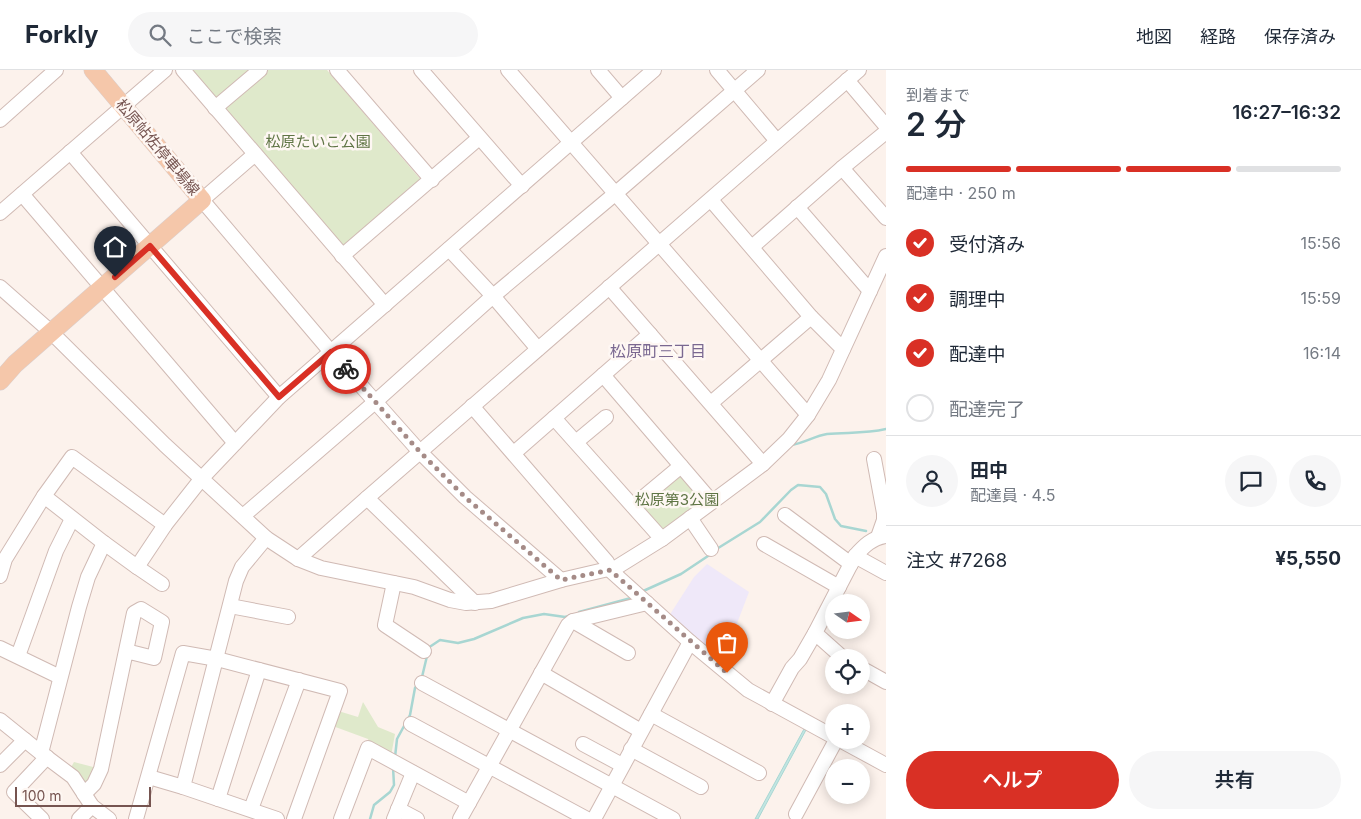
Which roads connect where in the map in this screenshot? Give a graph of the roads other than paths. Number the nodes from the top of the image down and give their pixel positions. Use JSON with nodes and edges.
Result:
{"nodes":[{"id":1,"x":56,"y":70,"type":"edge"},
{"id":2,"x":93,"y":70,"type":"edge"},
{"id":3,"x":165,"y":70,"type":"edge"},
{"id":4,"x":183,"y":70,"type":"edge"},
{"id":5,"x":260,"y":70,"type":"edge"},
{"id":6,"x":337,"y":70,"type":"edge"},
{"id":7,"x":421,"y":70,"type":"edge"},
{"id":8,"x":508,"y":70,"type":"edge"},
{"id":9,"x":598,"y":70,"type":"edge"},
{"id":10,"x":654,"y":70,"type":"edge"},
{"id":11,"x":717,"y":70,"type":"edge"},
{"id":12,"x":758,"y":70,"type":"edge"},
{"id":13,"x":859,"y":70,"type":"edge"},
{"id":14,"x":847,"y":80,"type":"junction"},
{"id":15,"x":734,"y":90,"type":"junction"},
{"id":16,"x":622,"y":98,"type":"junction"},
{"id":17,"x":124,"y":105,"type":"junction"},
{"id":18,"x":215,"y":108,"type":"junction"},
{"id":19,"x":0,"y":120,"type":"edge"},
{"id":20,"x":886,"y":126,"type":"edge"},
{"id":21,"x":886,"y":132,"type":"edge"},
{"id":22,"x":479,"y":138,"type":"junction"},
{"id":23,"x":778,"y":141,"type":"junction"},
{"id":24,"x":571,"y":142,"type":"junction"},
{"id":25,"x":70,"y":152,"type":"junction"},
{"id":26,"x":255,"y":154,"type":"junction"},
{"id":27,"x":842,"y":168,"type":"junction"},
{"id":28,"x":432,"y":180,"type":"junction"},
{"id":29,"x":522,"y":186,"type":"junction"},
{"id":30,"x":616,"y":193,"type":"junction"},
{"id":31,"x":22,"y":194,"type":"junction"},
{"id":32,"x":202,"y":200,"type":"junction"},
{"id":33,"x":711,"y":200,"type":"junction"},
{"id":34,"x":797,"y":207,"type":"junction"},
{"id":35,"x":0,"y":213,"type":"edge"},
{"id":36,"x":886,"y":218,"type":"edge"},
{"id":37,"x":660,"y":242,"type":"junction"},
{"id":38,"x":150,"y":246,"type":"junction"},
{"id":39,"x":752,"y":247,"type":"junction"},
{"id":40,"x":450,"y":249,"type":"junction"},
{"id":41,"x":342,"y":256,"type":"junction"},
{"id":42,"x":886,"y":256,"type":"edge"},
{"id":43,"x":883,"y":271,"type":"edge"},
{"id":44,"x":0,"y":287,"type":"edge"},
{"id":45,"x":609,"y":287,"type":"junction"},
{"id":46,"x":103,"y":288,"type":"junction"},
{"id":47,"x":870,"y":291,"type":"junction"},
{"id":48,"x":492,"y":296,"type":"junction"},
{"id":49,"x":385,"y":305,"type":"junction"},
{"id":50,"x":811,"y":317,"type":"junction"},
{"id":51,"x":51,"y":332,"type":"junction"},
{"id":52,"x":650,"y":334,"type":"junction"},
{"id":53,"x":538,"y":349,"type":"junction"},
{"id":54,"x":843,"y":349,"type":"junction"},
{"id":55,"x":331,"y":352,"type":"junction"},
{"id":56,"x":760,"y":359,"type":"junction"},
{"id":57,"x":603,"y":375,"type":"junction"},
{"id":58,"x":0,"y":381,"type":"edge"},
{"id":59,"x":279,"y":397,"type":"junction"},
{"id":60,"x":376,"y":402,"type":"junction"},
{"id":61,"x":711,"y":403,"type":"junction"},
{"id":62,"x":472,"y":406,"type":"junction"},
{"id":63,"x":808,"y":414,"type":"junction"},
{"id":64,"x":606,"y":417,"type":"dead end"},
{"id":65,"x":554,"y":418,"type":"junction"},
{"id":66,"x":576,"y":442,"type":"junction"},
{"id":67,"x":235,"y":443,"type":"junction"},
{"id":68,"x":420,"y":452,"type":"junction"},
{"id":69,"x":514,"y":453,"type":"junction"},
{"id":70,"x":874,"y":460,"type":"dead end"},
{"id":71,"x":762,"y":464,"type":"junction"},
{"id":72,"x":681,"y":466,"type":"junction"},
{"id":73,"x":202,"y":478,"type":"junction"},
{"id":74,"x":44,"y":496,"type":"junction"},
{"id":75,"x":367,"y":498,"type":"junction"},
{"id":76,"x":712,"y":502,"type":"junction"},
{"id":77,"x":633,"y":506,"type":"junction"},
{"id":78,"x":785,"y":515,"type":"dead end"},
{"id":79,"x":243,"y":516,"type":"junction"},
{"id":80,"x":690,"y":518,"type":"junction"},
{"id":81,"x":72,"y":519,"type":"junction"},
{"id":82,"x":165,"y":525,"type":"junction"},
{"id":83,"x":882,"y":537,"type":"edge"},
{"id":84,"x":266,"y":538,"type":"junction"},
{"id":85,"x":662,"y":539,"type":"junction"},
{"id":86,"x":104,"y":543,"type":"junction"},
{"id":87,"x":764,"y":544,"type":"dead end"},
{"id":88,"x":711,"y":548,"type":"dead end"},
{"id":89,"x":298,"y":559,"type":"junction"},
{"id":90,"x":853,"y":560,"type":"junction"},
{"id":91,"x":2,"y":564,"type":"edge"},
{"id":92,"x":137,"y":567,"type":"junction"},
{"id":93,"x":610,"y":570,"type":"junction"},
{"id":94,"x":886,"y":572,"type":"edge"},
{"id":95,"x":561,"y":580,"type":"junction"},
{"id":96,"x":394,"y":583,"type":"junction"},
{"id":97,"x":162,"y":584,"type":"dead end"},
{"id":98,"x":839,"y":587,"type":"junction"},
{"id":99,"x":475,"y":603,"type":"junction"},
{"id":100,"x":647,"y":603,"type":"junction"},
{"id":101,"x":230,"y":606,"type":"junction"},
{"id":102,"x":288,"y":617,"type":"dead end"},
{"id":103,"x":573,"y":621,"type":"junction"},
{"id":104,"x":815,"y":633,"type":"junction"},
{"id":105,"x":690,"y":642,"type":"junction"},
{"id":106,"x":0,"y":648,"type":"edge"},
{"id":107,"x":833,"y":649,"type":"edge"},
{"id":108,"x":126,"y":651,"type":"dead end"},
{"id":109,"x":424,"y":651,"type":"dead end"},
{"id":110,"x":628,"y":652,"type":"dead end"},
{"id":111,"x":18,"y":656,"type":"junction"},
{"id":112,"x":217,"y":659,"type":"junction"},
{"id":113,"x":259,"y":670,"type":"junction"},
{"id":114,"x":541,"y":673,"type":"junction"},
{"id":115,"x":870,"y":673,"type":"edge"},
{"id":116,"x":60,"y":677,"type":"junction"},
{"id":117,"x":298,"y":680,"type":"junction"},
{"id":118,"x":886,"y":682,"type":"edge"},
{"id":119,"x":422,"y":683,"type":"dead end"},
{"id":120,"x":772,"y":704,"type":"junction"},
{"id":121,"x":651,"y":714,"type":"junction"},
{"id":122,"x":0,"y":720,"type":"edge"},
{"id":123,"x":411,"y":724,"type":"dead end"},
{"id":124,"x":509,"y":731,"type":"junction"},
{"id":125,"x":642,"y":731,"type":"junction"},
{"id":126,"x":825,"y":732,"type":"edge"},
{"id":127,"x":25,"y":740,"type":"junction"},
{"id":128,"x":582,"y":744,"type":"dead end"},
{"id":129,"x":631,"y":749,"type":"junction"},
{"id":130,"x":831,"y":749,"type":"edge"},
{"id":131,"x":857,"y":749,"type":"edge"},
{"id":132,"x":44,"y":755,"type":"junction"},
{"id":133,"x":0,"y":765,"type":"edge"},
{"id":134,"x":622,"y":765,"type":"junction"},
{"id":135,"x":886,"y":765,"type":"edge"},
{"id":136,"x":489,"y":766,"type":"junction"},
{"id":137,"x":414,"y":773,"type":"junction"},
{"id":138,"x":759,"y":774,"type":"dead end"},
{"id":139,"x":149,"y":777,"type":"junction"},
{"id":140,"x":611,"y":786,"type":"junction"},
{"id":141,"x":183,"y":787,"type":"junction"},
{"id":142,"x":701,"y":787,"type":"dead end"},
{"id":143,"x":84,"y":794,"type":"junction"},
{"id":144,"x":218,"y":799,"type":"junction"},
{"id":145,"x":469,"y":803,"type":"junction"},
{"id":146,"x":92,"y":806,"type":"junction"},
{"id":147,"x":251,"y":809,"type":"junction"},
{"id":148,"x":396,"y":814,"type":"edge"},
{"id":149,"x":796,"y":814,"type":"dead end"},
{"id":150,"x":42,"y":819,"type":"edge"},
{"id":151,"x":80,"y":819,"type":"edge"},
{"id":152,"x":109,"y":819,"type":"edge"},
{"id":153,"x":136,"y":819,"type":"edge"},
{"id":154,"x":277,"y":819,"type":"edge"},
{"id":155,"x":294,"y":819,"type":"edge"},
{"id":156,"x":341,"y":819,"type":"edge"},
{"id":157,"x":417,"y":819,"type":"edge"},
{"id":158,"x":460,"y":819,"type":"edge"},
{"id":159,"x":587,"y":819,"type":"edge"},
{"id":160,"x":594,"y":819,"type":"edge"},
{"id":161,"x":673,"y":819,"type":"edge"}],
"edges":[{"from":1,"to":19,"type":"street"},
{"from":2,"to":17,"type":"main road","name":"松原帖佐停車場線"},
{"from":3,"to":17,"type":"street"},
{"from":4,"to":18,"type":"street"},
{"from":5,"to":18,"type":"street"},
{"from":6,"to":28,"type":"street"},
{"from":7,"to":22,"type":"street"},
{"from":8,"to":24,"type":"street"},
{"from":9,"to":16,"type":"street"},
{"from":10,"to":16,"type":"street"},
{"from":11,"to":15,"type":"street"},
{"from":12,"to":15,"type":"street"},
{"from":13,"to":14,"type":"street"},
{"from":14,"to":20,"type":"street"},
{"from":14,"to":23,"type":"street"},
{"from":15,"to":23,"type":"street"},
{"from":15,"to":30,"type":"street"},
{"from":16,"to":24,"type":"street"},
{"from":17,"to":25,"type":"street"},
{"from":17,"to":32,"type":"main road","name":"松原帖佐停車場線"},
{"from":18,"to":26,"type":"street"},
{"from":21,"to":27,"type":"street"},
{"from":22,"to":28,"type":"street"},
{"from":22,"to":29,"type":"street"},
{"from":23,"to":33,"type":"street"},
{"from":24,"to":29,"type":"street"},
{"from":24,"to":30,"type":"street"},
{"from":25,"to":31,"type":"street"},
{"from":25,"to":38,"type":"street"},
{"from":26,"to":32,"type":"street"},
{"from":26,"to":41,"type":"street"},
{"from":27,"to":34,"type":"street"},
{"from":27,"to":36,"type":"street"},
{"from":28,"to":41,"type":"street"},
{"from":29,"to":40,"type":"street"},
{"from":30,"to":37,"type":"street"},
{"from":30,"to":48,"type":"street"},
{"from":31,"to":35,"type":"street"},
{"from":31,"to":46,"type":"street"},
{"from":32,"to":38,"type":"main road","name":"松原帖佐停車場線"},
{"from":32,"to":55,"type":"street"},
{"from":33,"to":37,"type":"street"},
{"from":33,"to":39,"type":"street"},
{"from":34,"to":39,"type":"street"},
{"from":34,"to":47,"type":"street"},
{"from":37,"to":45,"type":"street"},
{"from":37,"to":56,"type":"street"},
{"from":38,"to":46,"type":"main road","name":"松原帖佐停車場線"},
{"from":38,"to":59,"type":"street"},
{"from":39,"to":50,"type":"street"},
{"from":40,"to":48,"type":"street"},
{"from":40,"to":49,"type":"street"},
{"from":41,"to":49,"type":"street"},
{"from":42,"to":43,"type":"street"},
{"from":43,"to":47,"type":"street"},
{"from":44,"to":51,"type":"street"},
{"from":45,"to":52,"type":"street"},
{"from":45,"to":53,"type":"street"},
{"from":46,"to":51,"type":"main road","name":"松原帖佐停車場線"},
{"from":46,"to":67,"type":"street"},
{"from":47,"to":54,"type":"street"},
{"from":48,"to":53,"type":"street"},
{"from":48,"to":60,"type":"street"},
{"from":49,"to":55,"type":"street"},
{"from":50,"to":54,"type":"street"},
{"from":50,"to":56,"type":"street"},
{"from":51,"to":58,"type":"main road","name":"松原帖佐停車場線"},
{"from":51,"to":73,"type":"street"},
{"from":52,"to":57,"type":"street"},
{"from":52,"to":61,"type":"street"},
{"from":53,"to":62,"type":"street"},
{"from":54,"to":63,"type":"street"},
{"from":55,"to":59,"type":"street"},
{"from":55,"to":60,"type":"street"},
{"from":56,"to":61,"type":"street"},
{"from":56,"to":63,"type":"street"},
{"from":57,"to":65,"type":"street"},
{"from":57,"to":72,"type":"street"},
{"from":59,"to":67,"type":"street"},
{"from":60,"to":68,"type":"street"},
{"from":60,"to":79,"type":"street"},
{"from":61,"to":71,"type":"street"},
{"from":62,"to":68,"type":"street"},
{"from":62,"to":69,"type":"street"},
{"from":63,"to":71,"type":"street"},
{"from":64,"to":66,"type":"street"},
{"from":65,"to":66,"type":"street"},
{"from":65,"to":69,"type":"street"},
{"from":66,"to":77,"type":"street"},
{"from":67,"to":73,"type":"street"},
{"from":68,"to":75,"type":"street"},
{"from":68,"to":95,"type":"street"},
{"from":69,"to":93,"type":"street"},
{"from":70,"to":83,"type":"street"},
{"from":71,"to":76,"type":"street"},
{"from":72,"to":76,"type":"street"},
{"from":72,"to":77,"type":"street"},
{"from":73,"to":79,"type":"street"},
{"from":73,"to":82,"type":"street"},
{"from":74,"to":81,"type":"street"},
{"from":74,"to":82,"type":"street"},
{"from":74,"to":91,"type":"street"},
{"from":75,"to":89,"type":"street"},
{"from":75,"to":99,"type":"street"},
{"from":76,"to":80,"type":"street"},
{"from":77,"to":85,"type":"street"},
{"from":78,"to":90,"type":"street"},
{"from":79,"to":84,"type":"street"},
{"from":80,"to":85,"type":"street"},
{"from":80,"to":88,"type":"street"},
{"from":81,"to":86,"type":"street"},
{"from":81,"to":111,"type":"street"},
{"from":82,"to":92,"type":"street"},
{"from":83,"to":90,"type":"street"},
{"from":84,"to":89,"type":"street"},
{"from":84,"to":101,"type":"street"},
{"from":85,"to":93,"type":"street"},
{"from":86,"to":92,"type":"street"},
{"from":86,"to":116,"type":"street"},
{"from":87,"to":98,"type":"street"},
{"from":89,"to":96,"type":"street"},
{"from":90,"to":94,"type":"street"},
{"from":90,"to":98,"type":"street"},
{"from":92,"to":97,"type":"street"},
{"from":93,"to":95,"type":"street"},
{"from":93,"to":100,"type":"street"},
{"from":95,"to":99,"type":"street"},
{"from":96,"to":99,"type":"street"},
{"from":96,"to":109,"type":"street"},
{"from":98,"to":104,"type":"street"},
{"from":100,"to":103,"type":"street"},
{"from":100,"to":105,"type":"street"},
{"from":101,"to":102,"type":"street"},
{"from":101,"to":112,"type":"street"},
{"from":103,"to":110,"type":"street"},
{"from":103,"to":114,"type":"street"},
{"from":104,"to":107,"type":"street"},
{"from":104,"to":120,"type":"street"},
{"from":105,"to":120,"type":"street"},
{"from":105,"to":121,"type":"street"},
{"from":106,"to":111,"type":"street"},
{"from":108,"to":143,"type":"street"},
{"from":111,"to":116,"type":"street"},
{"from":112,"to":113,"type":"street"},
{"from":112,"to":139,"type":"street"},
{"from":112,"to":141,"type":"street"},
{"from":113,"to":117,"type":"street"},
{"from":113,"to":144,"type":"street"},
{"from":114,"to":124,"type":"street"},
{"from":114,"to":125,"type":"street"},
{"from":115,"to":118,"type":"street"},
{"from":116,"to":132,"type":"street"},
{"from":117,"to":147,"type":"street"},
{"from":117,"to":155,"type":"street"},
{"from":119,"to":124,"type":"street"},
{"from":120,"to":126,"type":"street"},
{"from":121,"to":125,"type":"street"},
{"from":121,"to":138,"type":"street"},
{"from":122,"to":127,"type":"street"},
{"from":123,"to":136,"type":"street"},
{"from":124,"to":136,"type":"street"},
{"from":124,"to":140,"type":"street"},
{"from":125,"to":129,"type":"street"},
{"from":127,"to":132,"type":"street"},
{"from":127,"to":133,"type":"street"},
{"from":128,"to":134,"type":"street"},
{"from":129,"to":134,"type":"street"},
{"from":129,"to":142,"type":"street"},
{"from":130,"to":149,"type":"street"},
{"from":131,"to":135,"type":"street"},
{"from":132,"to":143,"type":"street"},
{"from":132,"to":150,"type":"street"},
{"from":134,"to":140,"type":"street"},
{"from":136,"to":145,"type":"street"},
{"from":136,"to":159,"type":"street"},
{"from":137,"to":145,"type":"street"},
{"from":137,"to":148,"type":"street"},
{"from":137,"to":156,"type":"street"},
{"from":139,"to":141,"type":"street"},
{"from":139,"to":153,"type":"street"},
{"from":140,"to":160,"type":"street"},
{"from":140,"to":161,"type":"street"},
{"from":141,"to":144,"type":"street"},
{"from":143,"to":146,"type":"street"},
{"from":144,"to":147,"type":"street"},
{"from":145,"to":158,"type":"street"},
{"from":146,"to":151,"type":"street"},
{"from":146,"to":152,"type":"street"},
{"from":147,"to":154,"type":"street"},
{"from":148,"to":157,"type":"street"}]}
